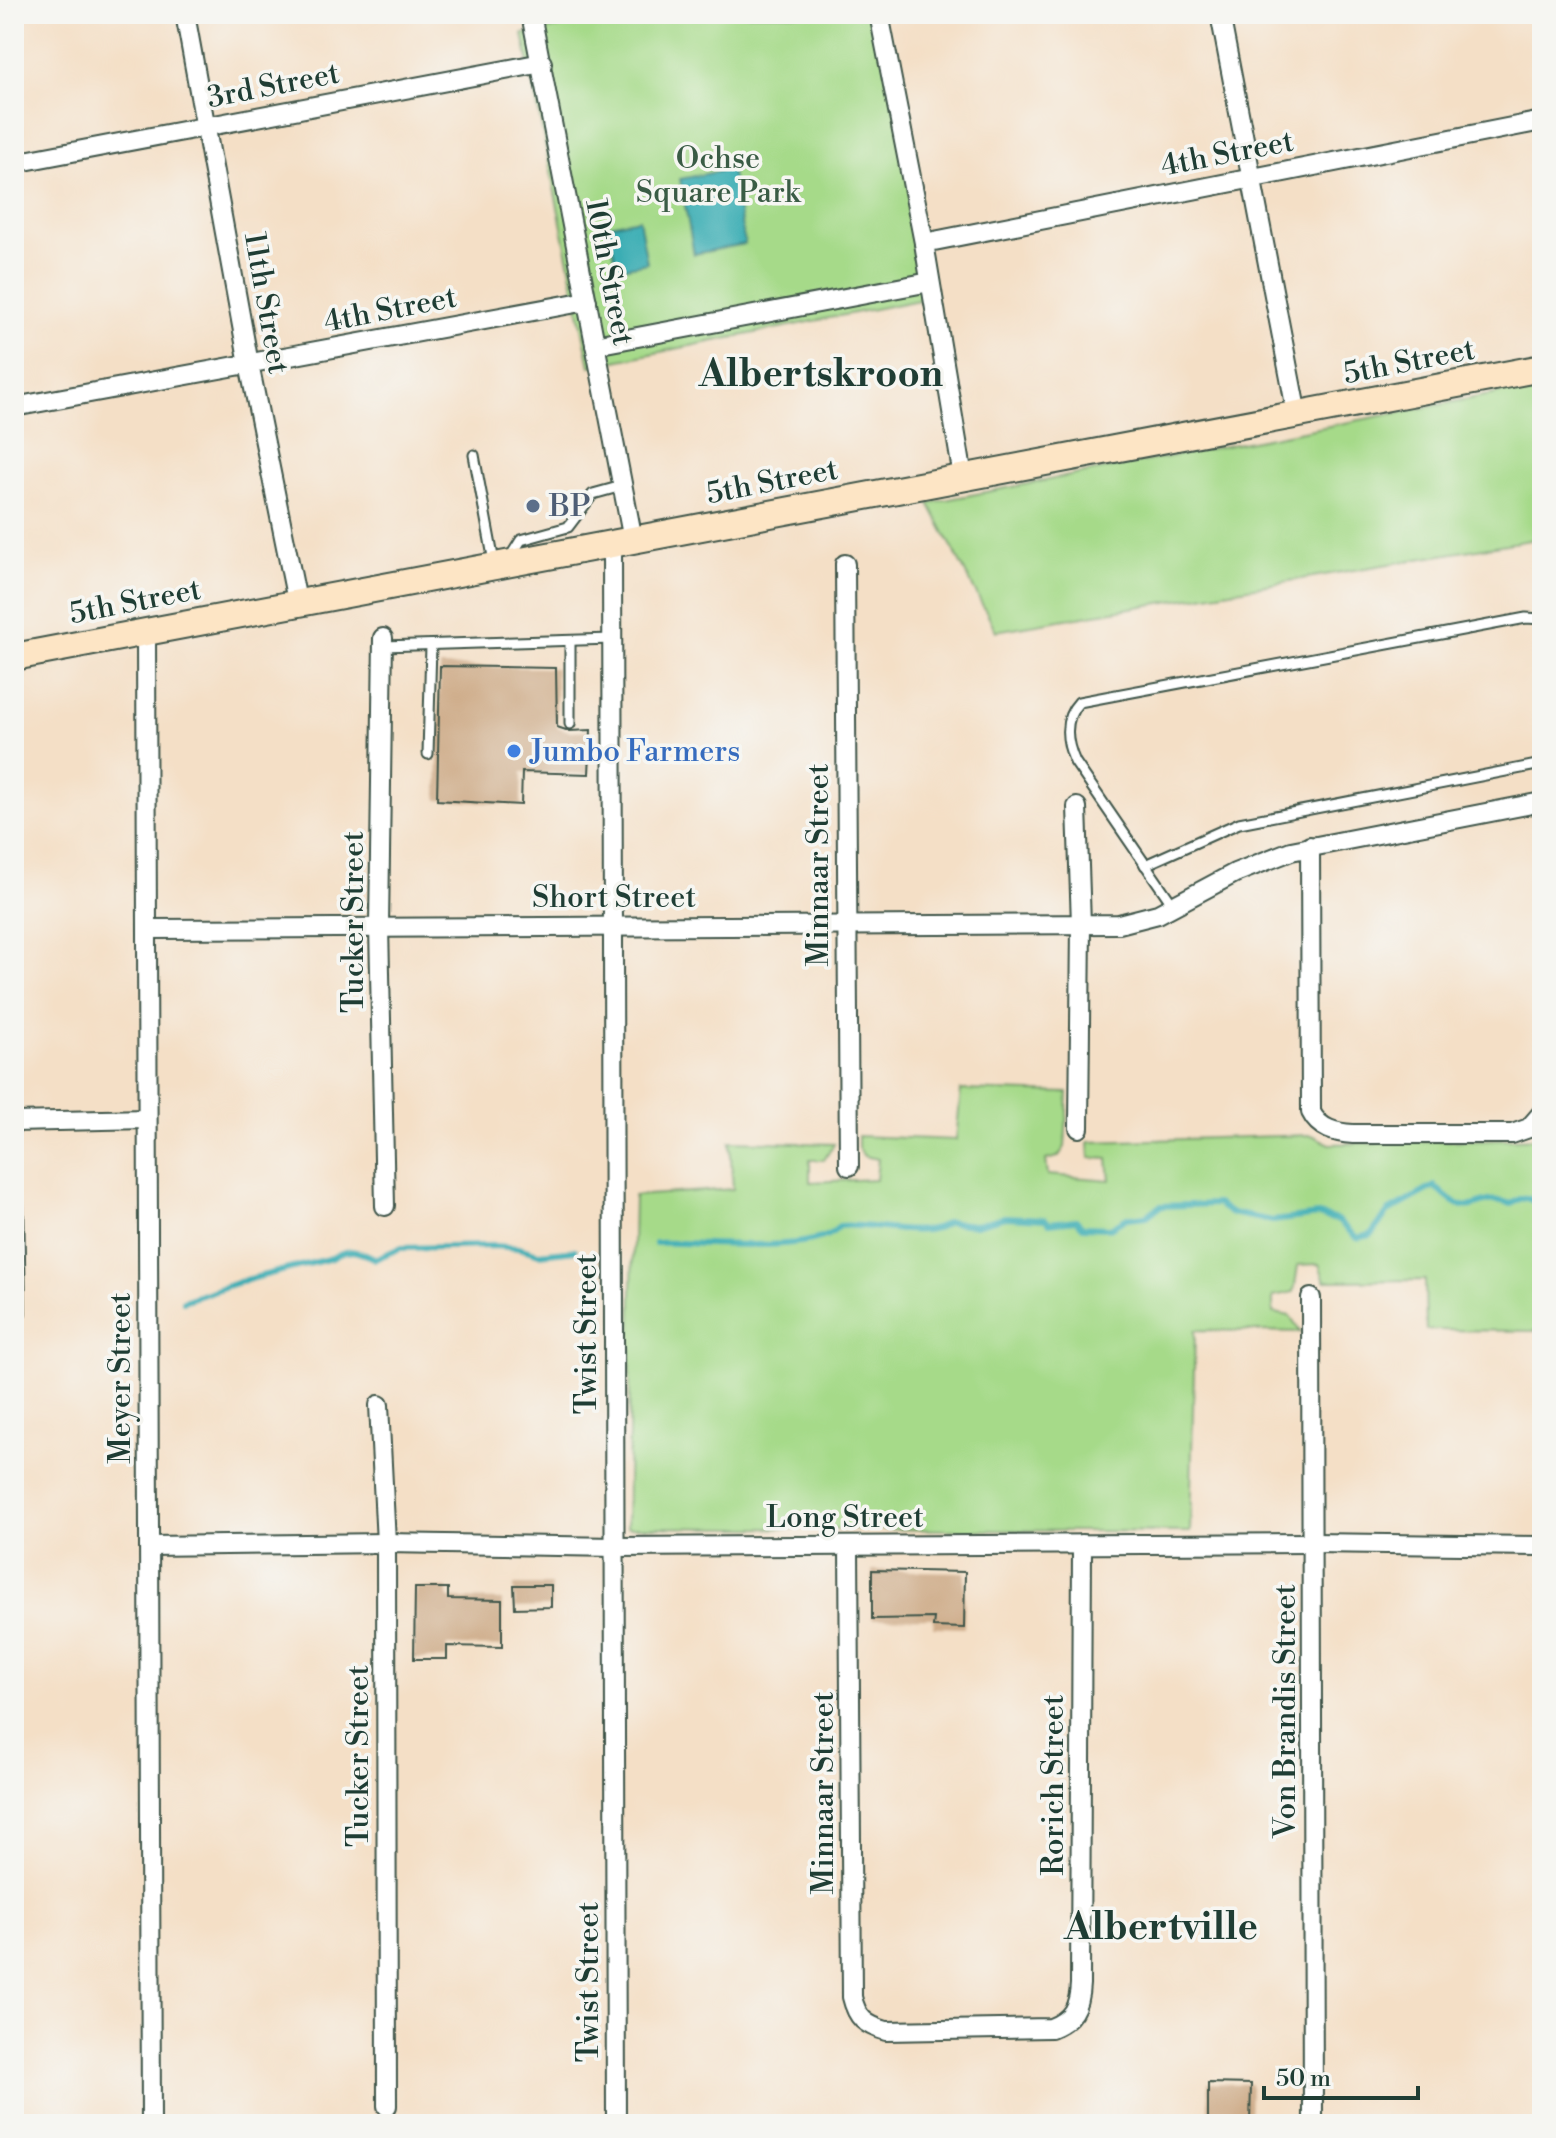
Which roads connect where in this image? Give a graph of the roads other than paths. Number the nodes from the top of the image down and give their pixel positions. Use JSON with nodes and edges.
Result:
{"nodes":[{"id":1,"x":185,"y":14,"type":"edge"},
{"id":2,"x":879,"y":14,"type":"edge"},
{"id":3,"x":1220,"y":14,"type":"edge"},
{"id":4,"x":534,"y":15,"type":"edge"},
{"id":5,"x":542,"y":63,"type":"junction"},
{"id":6,"x":1542,"y":121,"type":"edge"},
{"id":7,"x":206,"y":125,"type":"junction"},
{"id":8,"x":14,"y":163,"type":"edge"},
{"id":9,"x":1250,"y":176,"type":"junction"},
{"id":10,"x":924,"y":243,"type":"junction"},
{"id":11,"x":930,"y":282,"type":"junction"},
{"id":12,"x":587,"y":301,"type":"junction"},
{"id":13,"x":595,"y":345,"type":"junction"},
{"id":14,"x":249,"y":364,"type":"junction"},
{"id":15,"x":1542,"y":368,"type":"edge"},
{"id":16,"x":14,"y":407,"type":"edge"},
{"id":17,"x":1297,"y":415,"type":"junction"},
{"id":18,"x":474,"y":455,"type":"dead end"},
{"id":19,"x":963,"y":477,"type":"junction"},
{"id":20,"x":622,"y":486,"type":"junction"},
{"id":21,"x":622,"y":542,"type":"junction"},
{"id":22,"x":501,"y":564,"type":"junction"},
{"id":23,"x":845,"y":564,"type":"dead end"},
{"id":24,"x":297,"y":601,"type":"junction"},
{"id":25,"x":1542,"y":619,"type":"edge"},
{"id":26,"x":146,"y":633,"type":"junction"},
{"id":27,"x":612,"y":639,"type":"junction"},
{"id":28,"x":570,"y":641,"type":"junction"},
{"id":29,"x":383,"y":642,"type":"joint"},
{"id":30,"x":431,"y":645,"type":"junction"},
{"id":31,"x":14,"y":657,"type":"edge"},
{"id":32,"x":570,"y":724,"type":"dead end"},
{"id":33,"x":428,"y":754,"type":"dead end"},
{"id":34,"x":1542,"y":764,"type":"edge"},
{"id":35,"x":1542,"y":802,"type":"edge"},
{"id":36,"x":1077,"y":807,"type":"dead end"},
{"id":37,"x":1310,"y":846,"type":"junction"},
{"id":38,"x":1145,"y":865,"type":"junction"},
{"id":39,"x":1173,"y":905,"type":"junction"},
{"id":40,"x":846,"y":924,"type":"junction"},
{"id":41,"x":1081,"y":924,"type":"junction"},
{"id":42,"x":379,"y":926,"type":"junction"},
{"id":43,"x":612,"y":926,"type":"junction"},
{"id":44,"x":147,"y":929,"type":"junction"},
{"id":45,"x":1542,"y":1113,"type":"edge"},
{"id":46,"x":147,"y":1119,"type":"junction"},
{"id":47,"x":14,"y":1122,"type":"edge"},
{"id":48,"x":1079,"y":1128,"type":"dead end"},
{"id":49,"x":849,"y":1166,"type":"dead end"},
{"id":50,"x":14,"y":1201,"type":"edge"},
{"id":51,"x":385,"y":1206,"type":"dead end"},
{"id":52,"x":1311,"y":1298,"type":"dead end"},
{"id":53,"x":16,"y":1313,"type":"dead end"},
{"id":54,"x":379,"y":1405,"type":"dead end"},
{"id":55,"x":386,"y":1543,"type":"junction"},
{"id":56,"x":1313,"y":1543,"type":"junction"},
{"id":57,"x":1082,"y":1544,"type":"junction"},
{"id":58,"x":149,"y":1546,"type":"junction"},
{"id":59,"x":849,"y":1546,"type":"junction"},
{"id":60,"x":1542,"y":1546,"type":"edge"},
{"id":61,"x":616,"y":1547,"type":"junction"},
{"id":62,"x":875,"y":2028,"type":"joint"},
{"id":63,"x":387,"y":2106,"type":"dead end"},
{"id":64,"x":151,"y":2124,"type":"edge"},
{"id":65,"x":616,"y":2124,"type":"edge"},
{"id":66,"x":1313,"y":2124,"type":"edge"}],
"edges":[{"from":1,"to":7,"type":"street","name":"11th Street"},
{"from":2,"to":10,"type":"street"},
{"from":3,"to":9,"type":"street"},
{"from":4,"to":5,"type":"street","name":"10th Street"},
{"from":5,"to":7,"type":"street","name":"3rd Street"},
{"from":5,"to":12,"type":"street","name":"10th Street"},
{"from":6,"to":9,"type":"street","name":"4th Street"},
{"from":7,"to":8,"type":"street","name":"3rd Street"},
{"from":7,"to":14,"type":"street","name":"11th Street"},
{"from":9,"to":10,"type":"street","name":"4th Street"},
{"from":9,"to":17,"type":"street"},
{"from":10,"to":11,"type":"street"},
{"from":11,"to":13,"type":"street"},
{"from":11,"to":19,"type":"street"},
{"from":12,"to":13,"type":"street","name":"10th Street"},
{"from":12,"to":14,"type":"street","name":"4th Street"},
{"from":13,"to":20,"type":"street","name":"10th Street"},
{"from":14,"to":16,"type":"street","name":"4th Street"},
{"from":14,"to":24,"type":"street","name":"11th Street"},
{"from":15,"to":17,"type":"main road","name":"5th Street"},
{"from":17,"to":19,"type":"main road","name":"5th Street"},
{"from":18,"to":22,"type":"lane"},
{"from":19,"to":21,"type":"main road","name":"5th Street"},
{"from":20,"to":21,"type":"street","name":"10th Street"},
{"from":20,"to":22,"type":"lane"},
{"from":21,"to":22,"type":"main road","name":"5th Street"},
{"from":21,"to":27,"type":"street","name":"Twist Street"},
{"from":22,"to":24,"type":"main road","name":"5th Street"},
{"from":23,"to":40,"type":"street","name":"Minnaar Street"},
{"from":24,"to":26,"type":"main road","name":"5th Street"},
{"from":25,"to":38,"type":"lane"},
{"from":26,"to":31,"type":"main road","name":"5th Street"},
{"from":26,"to":44,"type":"street","name":"Meyer Street"},
{"from":27,"to":28,"type":"lane"},
{"from":27,"to":43,"type":"street","name":"Twist Street"},
{"from":28,"to":30,"type":"lane"},
{"from":28,"to":32,"type":"lane"},
{"from":29,"to":30,"type":"lane"},
{"from":29,"to":42,"type":"street","name":"Tucker Street"},
{"from":30,"to":33,"type":"lane"},
{"from":34,"to":38,"type":"lane"},
{"from":35,"to":37,"type":"street","name":"Short Street"},
{"from":36,"to":41,"type":"street"},
{"from":37,"to":39,"type":"street","name":"Short Street"},
{"from":37,"to":45,"type":"street"},
{"from":38,"to":39,"type":"lane"},
{"from":39,"to":41,"type":"street","name":"Short Street"},
{"from":40,"to":41,"type":"street","name":"Short Street"},
{"from":40,"to":43,"type":"street","name":"Short Street"},
{"from":40,"to":49,"type":"street","name":"Minnaar Street"},
{"from":41,"to":48,"type":"street"},
{"from":42,"to":43,"type":"street","name":"Short Street"},
{"from":42,"to":44,"type":"street","name":"Short Street"},
{"from":42,"to":51,"type":"street","name":"Tucker Street"},
{"from":43,"to":61,"type":"street","name":"Twist Street"},
{"from":44,"to":46,"type":"street","name":"Meyer Street"},
{"from":46,"to":47,"type":"street"},
{"from":46,"to":58,"type":"street","name":"Meyer Street"},
{"from":50,"to":53,"type":"street"},
{"from":52,"to":56,"type":"street","name":"Von Brandis Street"},
{"from":54,"to":55,"type":"street","name":"Tucker Street"},
{"from":55,"to":58,"type":"street","name":"Long Street"},
{"from":55,"to":61,"type":"street","name":"Long Street"},
{"from":55,"to":63,"type":"street","name":"Tucker Street"},
{"from":56,"to":57,"type":"street","name":"Long Street"},
{"from":56,"to":60,"type":"street","name":"Long Street"},
{"from":56,"to":66,"type":"street","name":"Von Brandis Street"},
{"from":57,"to":59,"type":"street","name":"Long Street"},
{"from":57,"to":62,"type":"street","name":"Rorich Street"},
{"from":58,"to":64,"type":"street","name":"Meyer Street"},
{"from":59,"to":61,"type":"street","name":"Long Street"},
{"from":59,"to":62,"type":"street","name":"Minnaar Street"},
{"from":61,"to":65,"type":"street","name":"Twist Street"}]}
